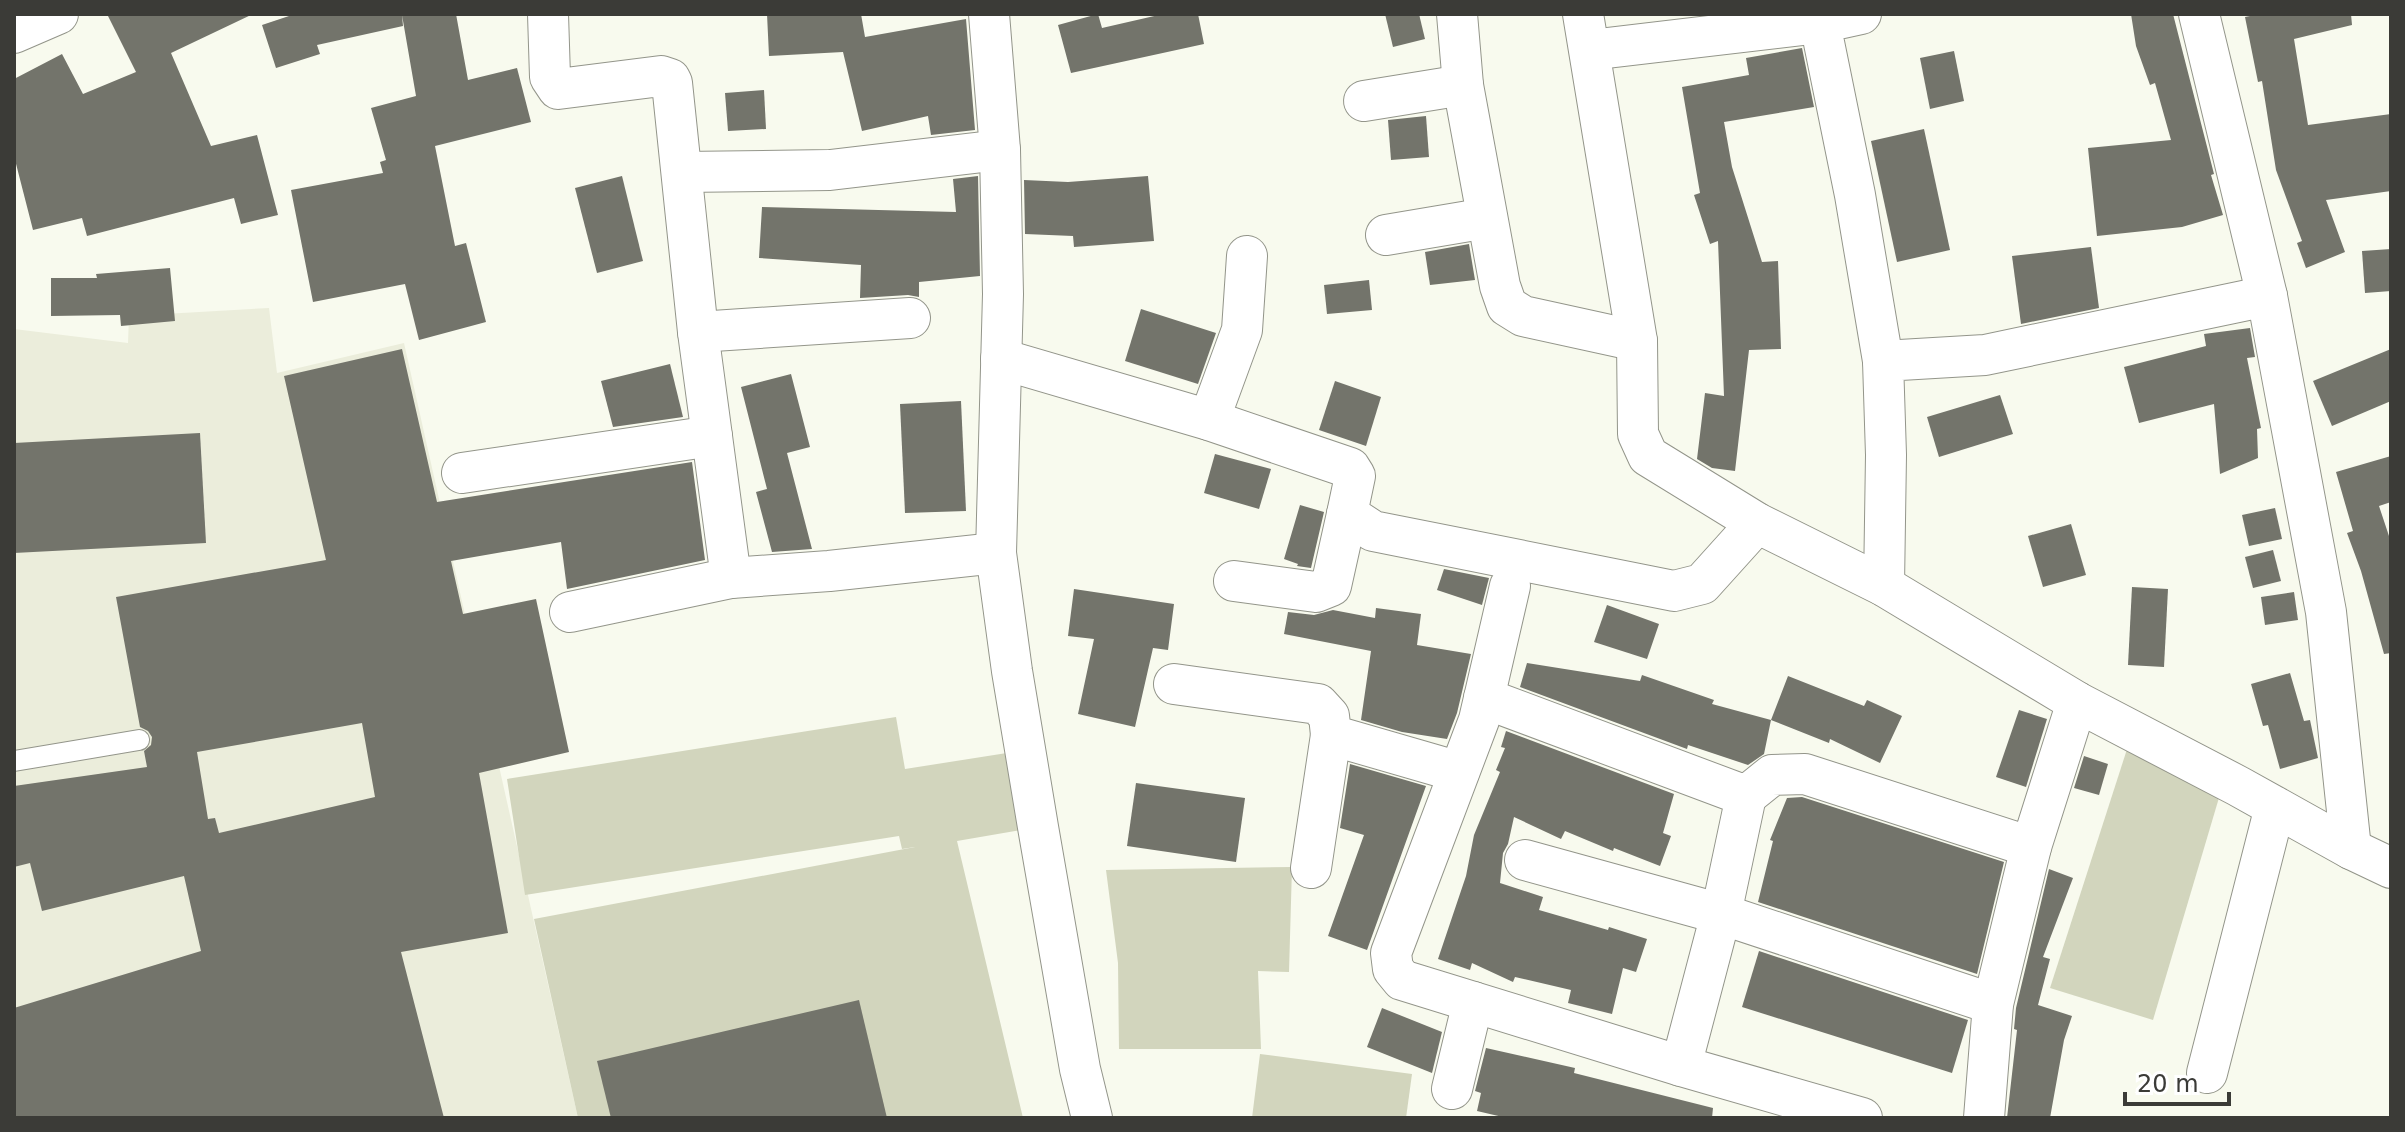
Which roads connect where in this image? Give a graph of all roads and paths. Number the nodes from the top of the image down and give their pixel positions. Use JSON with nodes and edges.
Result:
{"nodes":[{"id":1,"x":58,"y":14,"type":"edge"},
{"id":2,"x":548,"y":14,"type":"edge"},
{"id":3,"x":989,"y":14,"type":"edge"},
{"id":4,"x":1457,"y":14,"type":"edge"},
{"id":5,"x":1861,"y":14,"type":"edge"},
{"id":6,"x":2199,"y":14,"type":"edge"},
{"id":7,"x":1820,"y":23,"type":"junction"},
{"id":8,"x":1586,"y":32,"type":"edge"},
{"id":9,"x":14,"y":33,"type":"edge"},
{"id":10,"x":1463,"y":85,"type":"junction"},
{"id":11,"x":1364,"y":101,"type":"dead end"},
{"id":12,"x":1000,"y":150,"type":"junction"},
{"id":13,"x":682,"y":172,"type":"junction"},
{"id":14,"x":1487,"y":218,"type":"junction"},
{"id":15,"x":1386,"y":235,"type":"dead end"},
{"id":16,"x":1247,"y":256,"type":"dead end"},
{"id":17,"x":2267,"y":296,"type":"junction"},
{"id":18,"x":910,"y":318,"type":"dead end"},
{"id":19,"x":698,"y":332,"type":"junction"},
{"id":20,"x":1637,"y":341,"type":"junction"},
{"id":21,"x":1001,"y":359,"type":"junction"},
{"id":22,"x":1883,"y":361,"type":"junction"},
{"id":23,"x":1209,"y":420,"type":"junction"},
{"id":24,"x":712,"y":436,"type":"junction"},
{"id":25,"x":462,"y":473,"type":"dead end"},
{"id":26,"x":1347,"y":514,"type":"junction"},
{"id":27,"x":1757,"y":523,"type":"junction"},
{"id":28,"x":996,"y":553,"type":"junction"},
{"id":29,"x":731,"y":578,"type":"junction"},
{"id":30,"x":1234,"y":581,"type":"dead end"},
{"id":31,"x":1510,"y":586,"type":"dead end"},
{"id":32,"x":1884,"y":586,"type":"junction"},
{"id":33,"x":570,"y":612,"type":"dead end"},
{"id":34,"x":1174,"y":684,"type":"dead end"},
{"id":35,"x":1484,"y":698,"type":"junction"},
{"id":36,"x":2077,"y":702,"type":"junction"},
{"id":37,"x":1331,"y":735,"type":"junction"},
{"id":38,"x":139,"y":740,"type":"dead end"},
{"id":39,"x":14,"y":761,"type":"edge"},
{"id":40,"x":1459,"y":772,"type":"junction"},
{"id":41,"x":1746,"y":796,"type":"junction"},
{"id":42,"x":2275,"y":807,"type":"junction"},
{"id":43,"x":2031,"y":847,"type":"junction"},
{"id":44,"x":2351,"y":849,"type":"junction"},
{"id":45,"x":1525,"y":860,"type":"dead end"},
{"id":46,"x":1311,"y":868,"type":"dead end"},
{"id":47,"x":2391,"y":868,"type":"edge"},
{"id":48,"x":1721,"y":914,"type":"junction"},
{"id":49,"x":1473,"y":1002,"type":"junction"},
{"id":50,"x":1993,"y":1004,"type":"junction"},
{"id":51,"x":1681,"y":1066,"type":"junction"},
{"id":52,"x":2207,"y":1073,"type":"dead end"},
{"id":53,"x":1452,"y":1089,"type":"dead end"},
{"id":54,"x":1092,"y":1118,"type":"edge"},
{"id":55,"x":1862,"y":1118,"type":"edge"},
{"id":56,"x":1984,"y":1118,"type":"edge"}],
"edges":[{"from":1,"to":9,"type":"street"},
{"from":2,"to":13,"type":"street"},
{"from":3,"to":12,"type":"street"},
{"from":4,"to":10,"type":"street"},
{"from":5,"to":7,"type":"street"},
{"from":6,"to":17,"type":"street"},
{"from":7,"to":8,"type":"street"},
{"from":7,"to":22,"type":"street"},
{"from":8,"to":20,"type":"street"},
{"from":10,"to":11,"type":"street"},
{"from":10,"to":14,"type":"street"},
{"from":12,"to":13,"type":"street"},
{"from":12,"to":21,"type":"street"},
{"from":13,"to":19,"type":"street"},
{"from":14,"to":15,"type":"street"},
{"from":14,"to":20,"type":"street"},
{"from":16,"to":23,"type":"street"},
{"from":17,"to":22,"type":"street"},
{"from":17,"to":44,"type":"street"},
{"from":18,"to":19,"type":"street"},
{"from":19,"to":24,"type":"street"},
{"from":20,"to":27,"type":"street"},
{"from":21,"to":23,"type":"street"},
{"from":21,"to":28,"type":"street"},
{"from":22,"to":32,"type":"street"},
{"from":23,"to":26,"type":"street"},
{"from":24,"to":25,"type":"street"},
{"from":24,"to":29,"type":"street"},
{"from":26,"to":27,"type":"street"},
{"from":26,"to":30,"type":"street"},
{"from":27,"to":32,"type":"street"},
{"from":28,"to":29,"type":"street"},
{"from":28,"to":54,"type":"street"},
{"from":29,"to":33,"type":"street"},
{"from":31,"to":35,"type":"street"},
{"from":32,"to":36,"type":"street"},
{"from":34,"to":37,"type":"street"},
{"from":35,"to":40,"type":"street"},
{"from":35,"to":41,"type":"street"},
{"from":36,"to":42,"type":"street"},
{"from":36,"to":43,"type":"street"},
{"from":37,"to":40,"type":"street"},
{"from":37,"to":46,"type":"street"},
{"from":38,"to":39,"type":"lane"},
{"from":40,"to":49,"type":"street"},
{"from":41,"to":43,"type":"street"},
{"from":41,"to":48,"type":"street"},
{"from":42,"to":44,"type":"street"},
{"from":42,"to":52,"type":"street"},
{"from":43,"to":50,"type":"street"},
{"from":44,"to":47,"type":"street"},
{"from":45,"to":48,"type":"street"},
{"from":48,"to":50,"type":"street"},
{"from":48,"to":51,"type":"street"},
{"from":49,"to":51,"type":"street"},
{"from":49,"to":53,"type":"street"},
{"from":50,"to":56,"type":"street"},
{"from":51,"to":55,"type":"street"}]}
